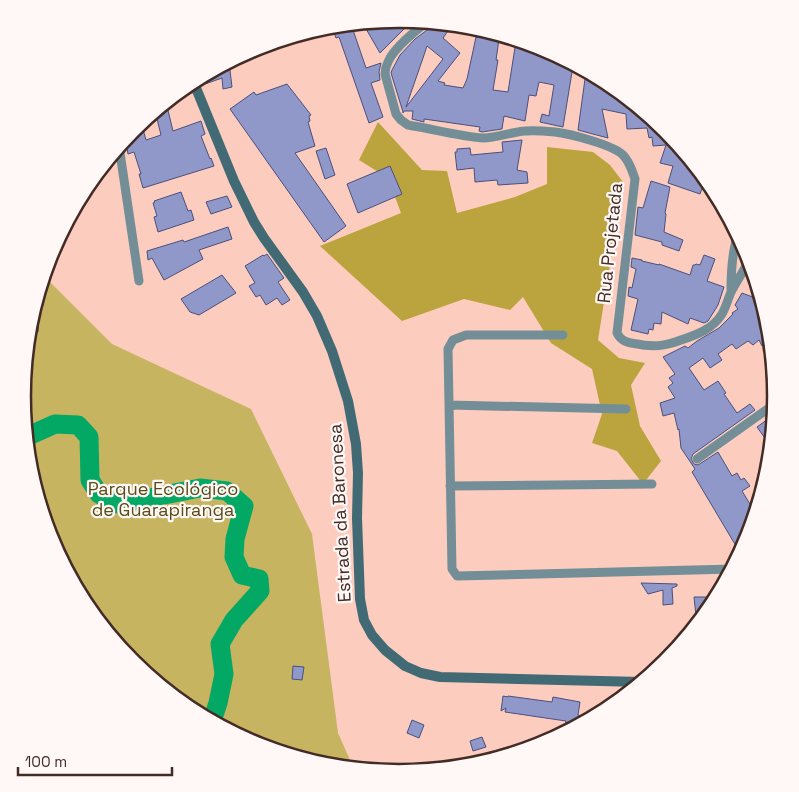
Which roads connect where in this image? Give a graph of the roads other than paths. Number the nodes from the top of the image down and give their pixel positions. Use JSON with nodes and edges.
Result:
{"nodes":[{"id":1,"x":419,"y":28,"type":"edge"},
{"id":2,"x":198,"y":88,"type":"edge"},
{"id":3,"x":120,"y":155,"type":"edge"},
{"id":4,"x":735,"y":244,"type":"edge"},
{"id":5,"x":745,"y":268,"type":"edge"},
{"id":6,"x":139,"y":281,"type":"dead end"},
{"id":7,"x":731,"y":293,"type":"junction"},
{"id":8,"x":563,"y":335,"type":"dead end"},
{"id":9,"x":449,"y":405,"type":"junction"},
{"id":10,"x":626,"y":409,"type":"dead end"},
{"id":11,"x":767,"y":410,"type":"edge"},
{"id":12,"x":696,"y":459,"type":"dead end"},
{"id":13,"x":652,"y":484,"type":"dead end"},
{"id":14,"x":450,"y":486,"type":"junction"},
{"id":15,"x":725,"y":569,"type":"edge"},
{"id":16,"x":632,"y":682,"type":"edge"}],
"edges":[{"from":1,"to":7,"type":"street","name":"Rua Projetada"},
{"from":2,"to":16,"type":"main road","name":"Estrada da Baronesa"},
{"from":3,"to":6,"type":"street"},
{"from":4,"to":7,"type":"street"},
{"from":5,"to":7,"type":"street"},
{"from":8,"to":9,"type":"street"},
{"from":9,"to":10,"type":"street"},
{"from":9,"to":14,"type":"street"},
{"from":11,"to":12,"type":"street"},
{"from":13,"to":14,"type":"street"},
{"from":14,"to":15,"type":"street"}]}
